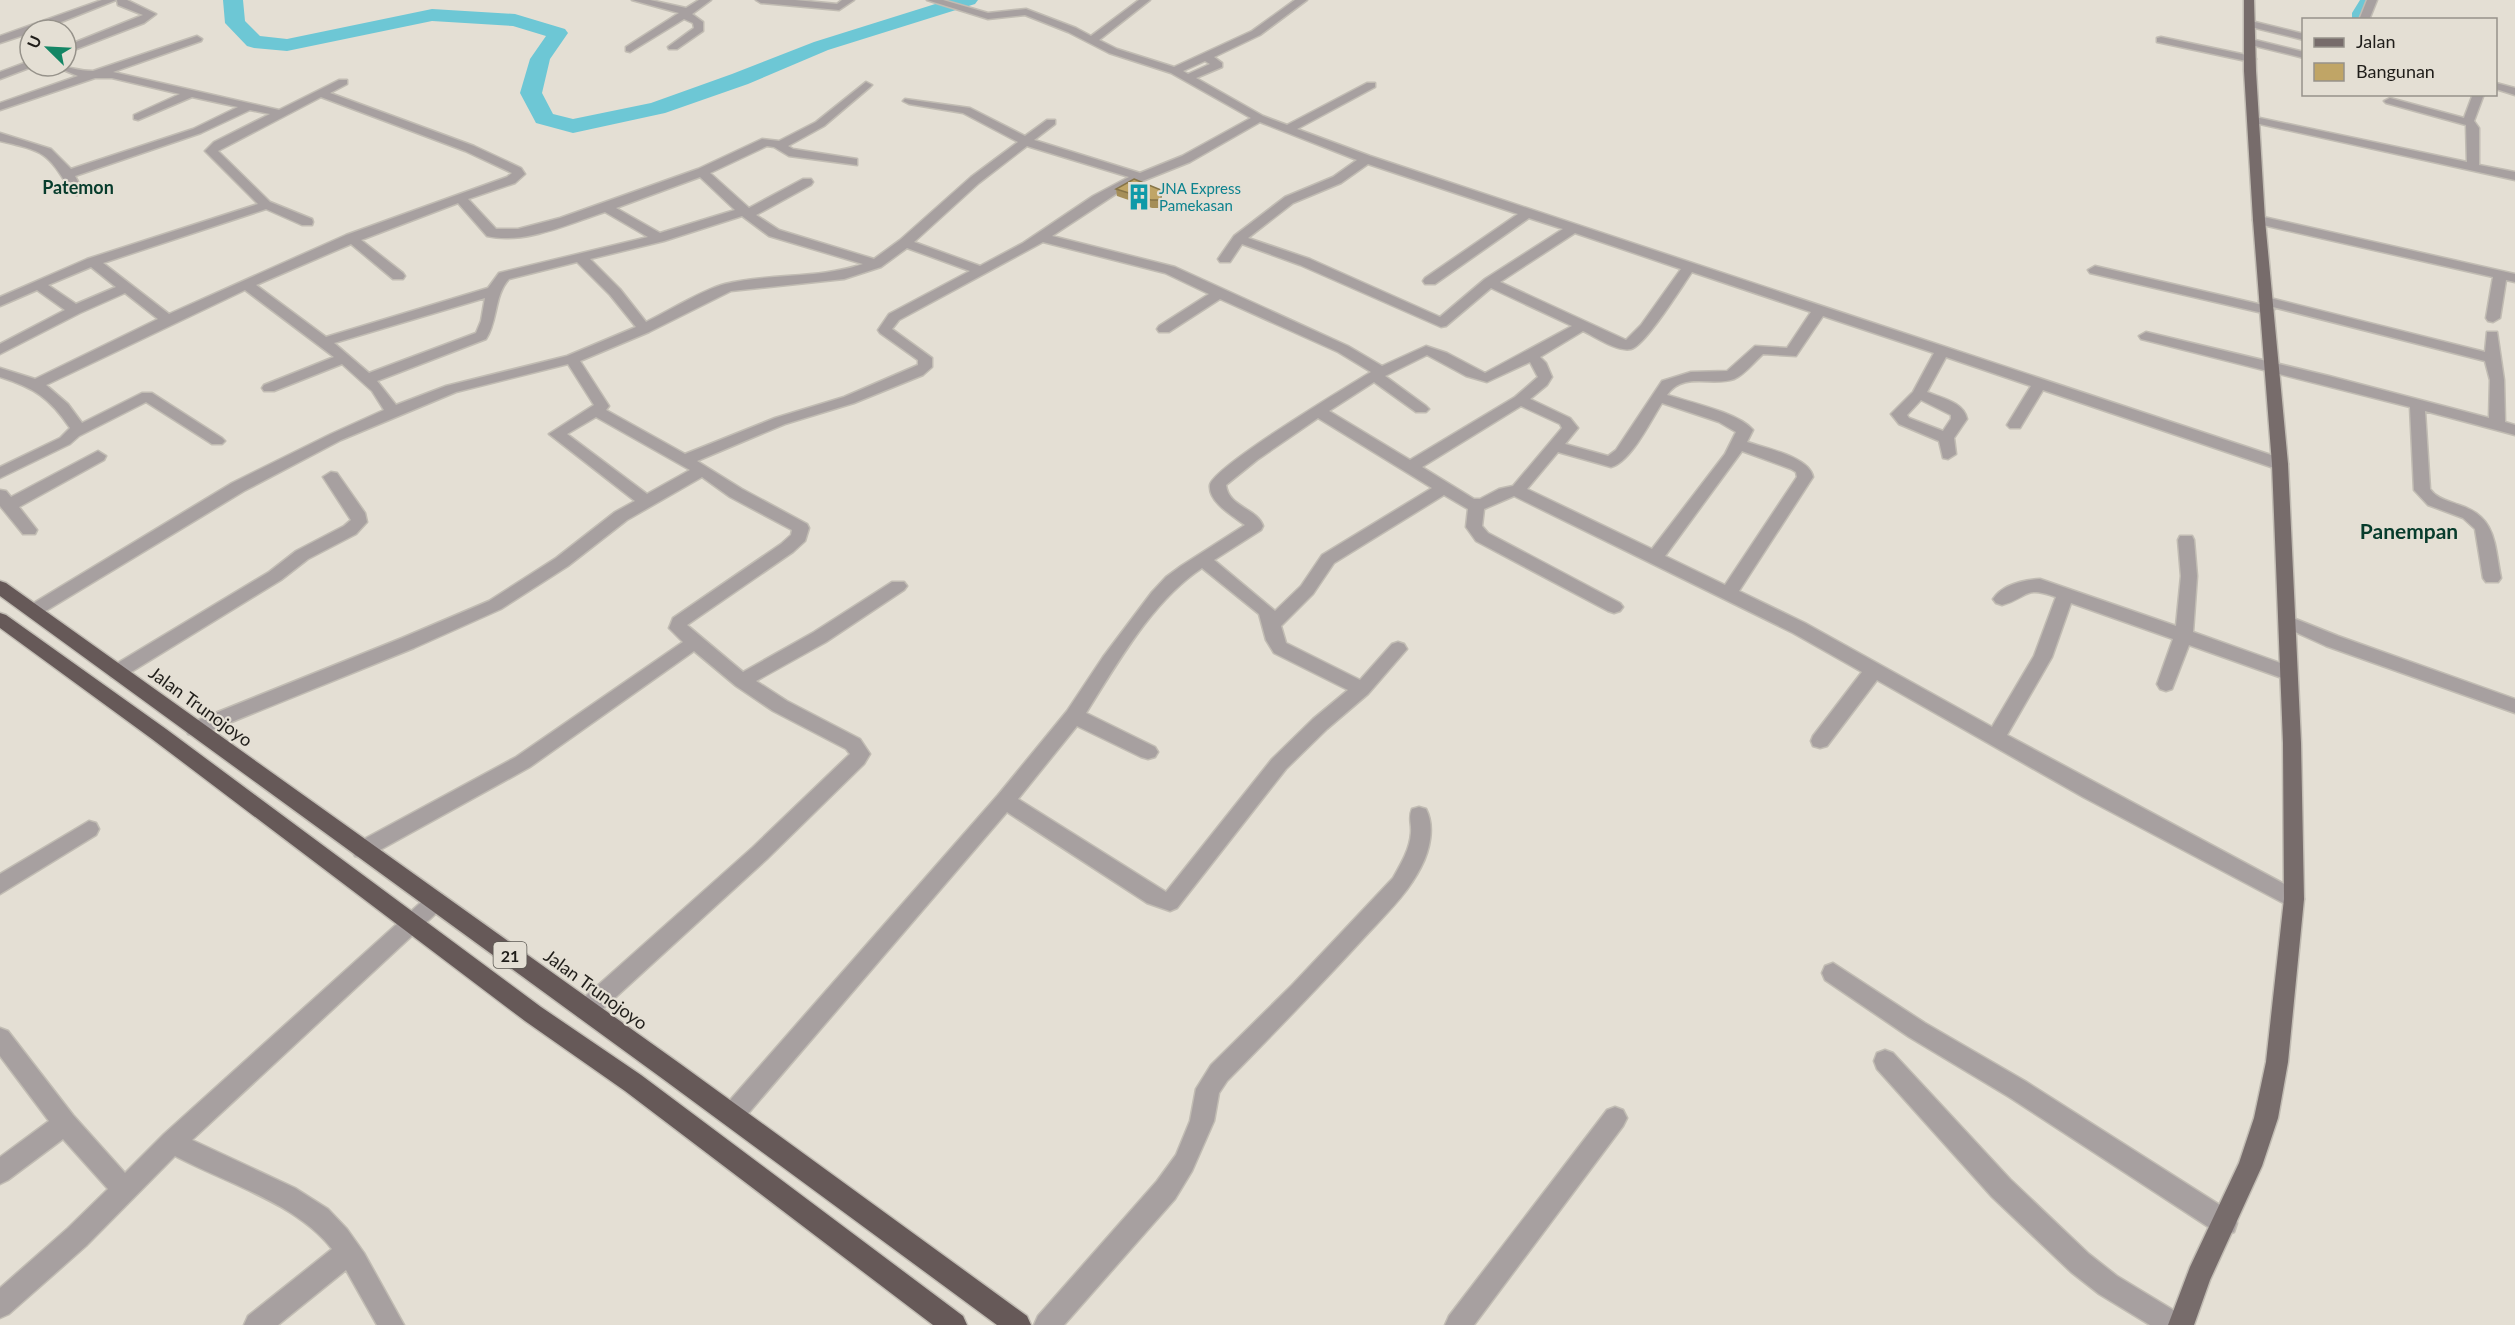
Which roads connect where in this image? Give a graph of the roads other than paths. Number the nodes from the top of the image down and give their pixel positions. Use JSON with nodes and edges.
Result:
{"nodes":[{"id":1,"x":111,"y":0,"type":"edge"},
{"id":2,"x":122,"y":0,"type":"edge"},
{"id":3,"x":637,"y":0,"type":"edge"},
{"id":4,"x":706,"y":0,"type":"edge"},
{"id":5,"x":761,"y":0,"type":"edge"},
{"id":6,"x":849,"y":0,"type":"edge"},
{"id":7,"x":932,"y":0,"type":"edge"},
{"id":8,"x":1145,"y":0,"type":"edge"},
{"id":9,"x":1302,"y":0,"type":"edge"},
{"id":10,"x":2249,"y":0,"type":"edge"},
{"id":11,"x":2372,"y":0,"type":"edge"},
{"id":12,"x":811,"y":2,"type":"edge"},
{"id":13,"x":686,"y":13,"type":"junction"},
{"id":14,"x":62,"y":18,"type":"edge"},
{"id":15,"x":2365,"y":18,"type":"edge"},
{"id":16,"x":18,"y":34,"type":"edge"},
{"id":17,"x":2302,"y":37,"type":"edge"},
{"id":18,"x":196,"y":39,"type":"dead end"},
{"id":19,"x":0,"y":40,"type":"edge"},
{"id":20,"x":2162,"y":40,"type":"dead end"},
{"id":21,"x":1092,"y":41,"type":"junction"},
{"id":22,"x":2251,"y":42,"type":"junction"},
{"id":23,"x":78,"y":45,"type":"edge"},
{"id":24,"x":673,"y":47,"type":"dead end"},
{"id":25,"x":630,"y":49,"type":"dead end"},
{"id":26,"x":2302,"y":55,"type":"edge"},
{"id":27,"x":1206,"y":56,"type":"junction"},
{"id":28,"x":18,"y":69,"type":"edge"},
{"id":29,"x":1175,"y":71,"type":"junction"},
{"id":30,"x":78,"y":73,"type":"edge"},
{"id":31,"x":93,"y":75,"type":"junction"},
{"id":32,"x":0,"y":76,"type":"edge"},
{"id":33,"x":1188,"y":78,"type":"junction"},
{"id":34,"x":343,"y":82,"type":"dead end"},
{"id":35,"x":866,"y":85,"type":"dead end"},
{"id":36,"x":1371,"y":85,"type":"dead end"},
{"id":37,"x":2497,"y":86,"type":"edge"},
{"id":38,"x":2515,"y":92,"type":"edge"},
{"id":39,"x":189,"y":94,"type":"junction"},
{"id":40,"x":323,"y":94,"type":"junction"},
{"id":41,"x":2478,"y":96,"type":"edge"},
{"id":42,"x":909,"y":101,"type":"dead end"},
{"id":43,"x":2390,"y":101,"type":"dead end"},
{"id":44,"x":0,"y":107,"type":"edge"},
{"id":45,"x":247,"y":107,"type":"junction"},
{"id":46,"x":283,"y":114,"type":"junction"},
{"id":47,"x":138,"y":117,"type":"dead end"},
{"id":48,"x":1259,"y":118,"type":"junction"},
{"id":49,"x":2254,"y":120,"type":"junction"},
{"id":50,"x":1051,"y":122,"type":"dead end"},
{"id":51,"x":2468,"y":122,"type":"junction"},
{"id":52,"x":1286,"y":130,"type":"junction"},
{"id":53,"x":4,"y":140,"type":"edge"},
{"id":54,"x":1027,"y":142,"type":"junction"},
{"id":55,"x":780,"y":145,"type":"junction"},
{"id":56,"x":1366,"y":159,"type":"junction"},
{"id":57,"x":853,"y":162,"type":"dead end"},
{"id":58,"x":2473,"y":166,"type":"junction"},
{"id":59,"x":702,"y":172,"type":"junction"},
{"id":60,"x":69,"y":174,"type":"junction"},
{"id":61,"x":2515,"y":176,"type":"edge"},
{"id":62,"x":1140,"y":177,"type":"junction"},
{"id":63,"x":807,"y":182,"type":"dead end"},
{"id":64,"x":77,"y":191,"type":"dead end"},
{"id":65,"x":460,"y":198,"type":"junction"},
{"id":66,"x":266,"y":205,"type":"junction"},
{"id":67,"x":606,"y":207,"type":"junction"},
{"id":68,"x":746,"y":213,"type":"junction"},
{"id":69,"x":1528,"y":213,"type":"junction"},
{"id":70,"x":2259,"y":220,"type":"junction"},
{"id":71,"x":307,"y":222,"type":"dead end"},
{"id":72,"x":1574,"y":228,"type":"junction"},
{"id":73,"x":1041,"y":237,"type":"junction"},
{"id":74,"x":351,"y":238,"type":"junction"},
{"id":75,"x":659,"y":238,"type":"junction"},
{"id":76,"x":1239,"y":239,"type":"junction"},
{"id":77,"x":905,"y":243,"type":"junction"},
{"id":78,"x":581,"y":258,"type":"junction"},
{"id":79,"x":1225,"y":259,"type":"dead end"},
{"id":80,"x":93,"y":262,"type":"junction"},
{"id":81,"x":876,"y":264,"type":"junction"},
{"id":82,"x":1690,"y":266,"type":"junction"},
{"id":83,"x":979,"y":270,"type":"junction"},
{"id":84,"x":2095,"y":270,"type":"dead end"},
{"id":85,"x":2500,"y":275,"type":"junction"},
{"id":86,"x":398,"y":276,"type":"dead end"},
{"id":87,"x":2515,"y":278,"type":"edge"},
{"id":88,"x":1430,"y":281,"type":"dead end"},
{"id":89,"x":1490,"y":282,"type":"junction"},
{"id":90,"x":37,"y":285,"type":"junction"},
{"id":91,"x":247,"y":285,"type":"junction"},
{"id":92,"x":127,"y":287,"type":"junction"},
{"id":93,"x":494,"y":291,"type":"junction"},
{"id":94,"x":1219,"y":294,"type":"junction"},
{"id":95,"x":0,"y":302,"type":"edge"},
{"id":96,"x":2267,"y":306,"type":"junction"},
{"id":97,"x":75,"y":310,"type":"junction"},
{"id":98,"x":1819,"y":311,"type":"junction"},
{"id":99,"x":2493,"y":318,"type":"dead end"},
{"id":100,"x":168,"y":320,"type":"junction"},
{"id":101,"x":1582,"y":326,"type":"junction"},
{"id":102,"x":644,"y":329,"type":"junction"},
{"id":103,"x":1164,"y":329,"type":"dead end"},
{"id":104,"x":2492,"y":335,"type":"dead end"},
{"id":105,"x":2146,"y":336,"type":"dead end"},
{"id":106,"x":323,"y":342,"type":"junction"},
{"id":107,"x":0,"y":350,"type":"edge"},
{"id":108,"x":1941,"y":351,"type":"junction"},
{"id":109,"x":1531,"y":356,"type":"junction"},
{"id":110,"x":344,"y":358,"type":"junction"},
{"id":111,"x":2492,"y":358,"type":"junction"},
{"id":112,"x":572,"y":359,"type":"junction"},
{"id":113,"x":2273,"y":367,"type":"junction"},
{"id":114,"x":0,"y":372,"type":"edge"},
{"id":115,"x":1378,"y":374,"type":"junction"},
{"id":116,"x":368,"y":379,"type":"junction"},
{"id":117,"x":36,"y":384,"type":"junction"},
{"id":118,"x":2039,"y":385,"type":"junction"},
{"id":119,"x":269,"y":388,"type":"dead end"},
{"id":120,"x":1919,"y":394,"type":"junction"},
{"id":121,"x":1659,"y":397,"type":"junction"},
{"id":122,"x":1520,"y":400,"type":"junction"},
{"id":123,"x":2417,"y":404,"type":"junction"},
{"id":124,"x":1421,"y":409,"type":"dead end"},
{"id":125,"x":597,"y":411,"type":"junction"},
{"id":126,"x":1318,"y":411,"type":"junction"},
{"id":127,"x":393,"y":412,"type":"junction"},
{"id":128,"x":2015,"y":425,"type":"dead end"},
{"id":129,"x":2497,"y":425,"type":"junction"},
{"id":130,"x":2515,"y":430,"type":"edge"},
{"id":131,"x":77,"y":432,"type":"junction"},
{"id":132,"x":1946,"y":438,"type":"junction"},
{"id":133,"x":217,"y":441,"type":"dead end"},
{"id":134,"x":1738,"y":444,"type":"junction"},
{"id":135,"x":1556,"y":447,"type":"junction"},
{"id":136,"x":1948,"y":454,"type":"dead end"},
{"id":137,"x":98,"y":456,"type":"dead end"},
{"id":138,"x":685,"y":460,"type":"junction"},
{"id":139,"x":2280,"y":464,"type":"junction"},
{"id":140,"x":1411,"y":467,"type":"junction"},
{"id":141,"x":702,"y":470,"type":"junction"},
{"id":142,"x":0,"y":473,"type":"edge"},
{"id":143,"x":331,"y":477,"type":"dead end"},
{"id":144,"x":1444,"y":488,"type":"junction"},
{"id":145,"x":1516,"y":491,"type":"junction"},
{"id":146,"x":4,"y":500,"type":"edge"},
{"id":147,"x":645,"y":501,"type":"junction"},
{"id":148,"x":1476,"y":506,"type":"junction"},
{"id":149,"x":29,"y":530,"type":"dead end"},
{"id":150,"x":2186,"y":540,"type":"dead end"},
{"id":151,"x":1654,"y":558,"type":"junction"},
{"id":152,"x":1203,"y":560,"type":"junction"},
{"id":153,"x":2492,"y":578,"type":"dead end"},
{"id":154,"x":898,"y":586,"type":"dead end"},
{"id":155,"x":0,"y":587,"type":"edge"},
{"id":156,"x":1728,"y":594,"type":"junction"},
{"id":157,"x":2066,"y":594,"type":"junction"},
{"id":158,"x":2002,"y":599,"type":"dead end"},
{"id":159,"x":1614,"y":607,"type":"dead end"},
{"id":160,"x":33,"y":611,"type":"junction"},
{"id":161,"x":0,"y":619,"type":"edge"},
{"id":162,"x":2288,"y":622,"type":"junction"},
{"id":163,"x":1273,"y":623,"type":"junction"},
{"id":164,"x":2182,"y":637,"type":"junction"},
{"id":165,"x":695,"y":642,"type":"junction"},
{"id":166,"x":1398,"y":649,"type":"dead end"},
{"id":167,"x":1874,"y":670,"type":"junction"},
{"id":168,"x":117,"y":672,"type":"junction"},
{"id":169,"x":2288,"y":673,"type":"junction"},
{"id":170,"x":742,"y":681,"type":"junction"},
{"id":171,"x":2166,"y":684,"type":"dead end"},
{"id":172,"x":1362,"y":688,"type":"junction"},
{"id":173,"x":2515,"y":706,"type":"edge"},
{"id":174,"x":1074,"y":716,"type":"junction"},
{"id":175,"x":195,"y":729,"type":"junction"},
{"id":176,"x":1995,"y":739,"type":"junction"},
{"id":177,"x":1820,"y":741,"type":"dead end"},
{"id":178,"x":1148,"y":752,"type":"dead end"},
{"id":179,"x":1005,"y":801,"type":"junction"},
{"id":180,"x":1419,"y":815,"type":"dead end"},
{"id":181,"x":89,"y":829,"type":"dead end"},
{"id":182,"x":362,"y":850,"type":"junction"},
{"id":183,"x":0,"y":885,"type":"edge"},
{"id":184,"x":2294,"y":899,"type":"junction"},
{"id":185,"x":436,"y":901,"type":"junction"},
{"id":186,"x":412,"y":924,"type":"junction"},
{"id":187,"x":1833,"y":973,"type":"dead end"},
{"id":188,"x":586,"y":1010,"type":"junction"},
{"id":189,"x":0,"y":1038,"type":"edge"},
{"id":190,"x":1885,"y":1061,"type":"dead end"},
{"id":191,"x":732,"y":1115,"type":"junction"},
{"id":192,"x":1615,"y":1118,"type":"dead end"},
{"id":193,"x":65,"y":1123,"type":"junction"},
{"id":194,"x":172,"y":1142,"type":"junction"},
{"id":195,"x":0,"y":1172,"type":"edge"},
{"id":196,"x":124,"y":1190,"type":"junction"},
{"id":197,"x":2225,"y":1222,"type":"junction"},
{"id":198,"x":349,"y":1252,"type":"junction"},
{"id":199,"x":0,"y":1305,"type":"edge"},
{"id":200,"x":257,"y":1325,"type":"edge"},
{"id":201,"x":391,"y":1325,"type":"edge"},
{"id":202,"x":954,"y":1325,"type":"edge"},
{"id":203,"x":1018,"y":1325,"type":"edge"},
{"id":204,"x":1047,"y":1325,"type":"edge"},
{"id":205,"x":1458,"y":1325,"type":"edge"},
{"id":206,"x":2174,"y":1325,"type":"edge"},
{"id":207,"x":2181,"y":1325,"type":"edge"}],
"edges":[{"from":1,"to":14,"type":"street"},
{"from":2,"to":23,"type":"street"},
{"from":3,"to":13,"type":"street"},
{"from":4,"to":13,"type":"street"},
{"from":5,"to":12,"type":"street"},
{"from":6,"to":12,"type":"street"},
{"from":7,"to":21,"type":"street"},
{"from":8,"to":21,"type":"street"},
{"from":9,"to":27,"type":"street"},
{"from":10,"to":22,"type":"main road"},
{"from":11,"to":15,"type":"street"},
{"from":13,"to":24,"type":"street"},
{"from":13,"to":25,"type":"street"},
{"from":16,"to":19,"type":"street"},
{"from":17,"to":22,"type":"street"},
{"from":18,"to":31,"type":"street"},
{"from":20,"to":22,"type":"street"},
{"from":21,"to":29,"type":"street"},
{"from":22,"to":26,"type":"street"},
{"from":22,"to":49,"type":"main road"},
{"from":27,"to":29,"type":"street"},
{"from":27,"to":33,"type":"street"},
{"from":28,"to":32,"type":"street"},
{"from":29,"to":33,"type":"street"},
{"from":30,"to":31,"type":"street"},
{"from":31,"to":39,"type":"street"},
{"from":31,"to":44,"type":"street"},
{"from":33,"to":48,"type":"street"},
{"from":34,"to":40,"type":"street"},
{"from":35,"to":55,"type":"street"},
{"from":36,"to":52,"type":"street"},
{"from":37,"to":38,"type":"street"},
{"from":39,"to":45,"type":"street"},
{"from":39,"to":47,"type":"street"},
{"from":40,"to":46,"type":"street"},
{"from":40,"to":65,"type":"street"},
{"from":41,"to":51,"type":"street"},
{"from":42,"to":54,"type":"street"},
{"from":43,"to":51,"type":"street"},
{"from":45,"to":46,"type":"street"},
{"from":45,"to":60,"type":"street"},
{"from":46,"to":66,"type":"street"},
{"from":48,"to":52,"type":"street"},
{"from":48,"to":62,"type":"street"},
{"from":49,"to":58,"type":"street"},
{"from":49,"to":70,"type":"main road"},
{"from":50,"to":54,"type":"street"},
{"from":51,"to":58,"type":"street"},
{"from":52,"to":56,"type":"street"},
{"from":53,"to":60,"type":"street"},
{"from":54,"to":62,"type":"street"},
{"from":54,"to":77,"type":"street"},
{"from":55,"to":57,"type":"street"},
{"from":55,"to":59,"type":"street"},
{"from":56,"to":69,"type":"street"},
{"from":56,"to":76,"type":"street"},
{"from":58,"to":61,"type":"street"},
{"from":59,"to":67,"type":"street"},
{"from":59,"to":68,"type":"street"},
{"from":60,"to":64,"type":"street"},
{"from":62,"to":73,"type":"street"},
{"from":63,"to":68,"type":"street"},
{"from":65,"to":67,"type":"street"},
{"from":65,"to":74,"type":"street"},
{"from":66,"to":71,"type":"street"},
{"from":66,"to":80,"type":"street"},
{"from":67,"to":75,"type":"street"},
{"from":68,"to":75,"type":"street"},
{"from":68,"to":81,"type":"street"},
{"from":69,"to":72,"type":"street"},
{"from":69,"to":88,"type":"street"},
{"from":70,"to":85,"type":"street"},
{"from":70,"to":96,"type":"main road"},
{"from":72,"to":82,"type":"street"},
{"from":72,"to":89,"type":"street"},
{"from":73,"to":83,"type":"street"},
{"from":73,"to":94,"type":"street"},
{"from":74,"to":86,"type":"street"},
{"from":74,"to":91,"type":"street"},
{"from":75,"to":78,"type":"street"},
{"from":76,"to":79,"type":"street"},
{"from":76,"to":89,"type":"street"},
{"from":77,"to":81,"type":"street"},
{"from":77,"to":83,"type":"street"},
{"from":78,"to":93,"type":"street"},
{"from":78,"to":102,"type":"street"},
{"from":80,"to":90,"type":"street"},
{"from":80,"to":92,"type":"street"},
{"from":81,"to":102,"type":"street"},
{"from":82,"to":98,"type":"street"},
{"from":82,"to":101,"type":"street"},
{"from":83,"to":138,"type":"street"},
{"from":84,"to":96,"type":"street"},
{"from":85,"to":87,"type":"street"},
{"from":85,"to":99,"type":"street"},
{"from":89,"to":101,"type":"street"},
{"from":90,"to":95,"type":"street"},
{"from":90,"to":97,"type":"street"},
{"from":91,"to":100,"type":"street"},
{"from":91,"to":106,"type":"street"},
{"from":92,"to":97,"type":"street"},
{"from":92,"to":100,"type":"street"},
{"from":93,"to":106,"type":"street"},
{"from":93,"to":116,"type":"street"},
{"from":94,"to":103,"type":"street"},
{"from":94,"to":115,"type":"street"},
{"from":96,"to":111,"type":"street"},
{"from":96,"to":113,"type":"main road"},
{"from":97,"to":107,"type":"street"},
{"from":98,"to":108,"type":"street"},
{"from":98,"to":121,"type":"street"},
{"from":100,"to":117,"type":"street"},
{"from":101,"to":109,"type":"street"},
{"from":102,"to":112,"type":"street"},
{"from":104,"to":111,"type":"street"},
{"from":105,"to":113,"type":"street"},
{"from":106,"to":110,"type":"street"},
{"from":108,"to":118,"type":"street"},
{"from":108,"to":120,"type":"street"},
{"from":109,"to":115,"type":"street"},
{"from":109,"to":122,"type":"street"},
{"from":110,"to":116,"type":"street"},
{"from":110,"to":119,"type":"street"},
{"from":111,"to":129,"type":"street"},
{"from":112,"to":125,"type":"street"},
{"from":112,"to":127,"type":"street"},
{"from":113,"to":123,"type":"street"},
{"from":113,"to":139,"type":"main road"},
{"from":114,"to":117,"type":"street"},
{"from":115,"to":124,"type":"street"},
{"from":115,"to":126,"type":"street"},
{"from":116,"to":127,"type":"street"},
{"from":117,"to":131,"type":"street"},
{"from":118,"to":128,"type":"street"},
{"from":118,"to":139,"type":"street"},
{"from":120,"to":132,"type":"street"},
{"from":120,"to":132,"type":"street"},
{"from":121,"to":134,"type":"street"},
{"from":121,"to":135,"type":"street"},
{"from":122,"to":135,"type":"street"},
{"from":122,"to":140,"type":"street"},
{"from":123,"to":129,"type":"street"},
{"from":123,"to":153,"type":"street"},
{"from":125,"to":138,"type":"street"},
{"from":125,"to":147,"type":"street"},
{"from":126,"to":140,"type":"street"},
{"from":126,"to":152,"type":"street"},
{"from":127,"to":160,"type":"street"},
{"from":129,"to":130,"type":"street"},
{"from":131,"to":133,"type":"street"},
{"from":131,"to":142,"type":"street"},
{"from":132,"to":136,"type":"street"},
{"from":134,"to":151,"type":"street"},
{"from":134,"to":156,"type":"street"},
{"from":135,"to":145,"type":"street"},
{"from":137,"to":146,"type":"street"},
{"from":138,"to":141,"type":"street"},
{"from":139,"to":162,"type":"main road"},
{"from":140,"to":144,"type":"street"},
{"from":141,"to":147,"type":"street"},
{"from":141,"to":165,"type":"street"},
{"from":143,"to":168,"type":"street"},
{"from":144,"to":148,"type":"street"},
{"from":144,"to":163,"type":"street"},
{"from":145,"to":148,"type":"street"},
{"from":145,"to":151,"type":"street"},
{"from":146,"to":149,"type":"street"},
{"from":147,"to":175,"type":"street"},
{"from":148,"to":159,"type":"street"},
{"from":150,"to":164,"type":"street"},
{"from":151,"to":156,"type":"street"},
{"from":152,"to":163,"type":"street"},
{"from":152,"to":174,"type":"street"},
{"from":154,"to":170,"type":"street"},
{"from":155,"to":160,"type":"highway","name":"Jalan Trunojoyo","number":"21"},
{"from":156,"to":167,"type":"street"},
{"from":157,"to":158,"type":"street"},
{"from":157,"to":164,"type":"street"},
{"from":157,"to":176,"type":"street"},
{"from":160,"to":168,"type":"highway","name":"Jalan Trunojoyo","number":"21"},
{"from":161,"to":186,"type":"highway","number":"21"},
{"from":162,"to":169,"type":"main road"},
{"from":162,"to":173,"type":"street"},
{"from":163,"to":172,"type":"street"},
{"from":164,"to":169,"type":"street"},
{"from":164,"to":171,"type":"street"},
{"from":165,"to":170,"type":"street"},
{"from":165,"to":182,"type":"street"},
{"from":166,"to":172,"type":"street"},
{"from":167,"to":176,"type":"street"},
{"from":167,"to":177,"type":"street"},
{"from":168,"to":175,"type":"highway","name":"Jalan Trunojoyo","number":"21"},
{"from":169,"to":184,"type":"main road"},
{"from":170,"to":188,"type":"street"},
{"from":172,"to":179,"type":"street"},
{"from":174,"to":178,"type":"street"},
{"from":174,"to":179,"type":"street"},
{"from":175,"to":182,"type":"highway","name":"Jalan Trunojoyo","number":"21"},
{"from":176,"to":184,"type":"street"},
{"from":179,"to":191,"type":"street"},
{"from":180,"to":204,"type":"street"},
{"from":181,"to":183,"type":"street"},
{"from":182,"to":185,"type":"highway","name":"Jalan Trunojoyo","number":"21"},
{"from":184,"to":197,"type":"main road"},
{"from":185,"to":186,"type":"street"},
{"from":185,"to":188,"type":"highway","name":"Jalan Trunojoyo","number":"21"},
{"from":186,"to":194,"type":"street"},
{"from":186,"to":202,"type":"highway","number":"21"},
{"from":187,"to":197,"type":"street"},
{"from":188,"to":191,"type":"highway","name":"Jalan Trunojoyo","number":"21"},
{"from":189,"to":193,"type":"street"},
{"from":190,"to":206,"type":"street"},
{"from":191,"to":203,"type":"highway","name":"Jalan Trunojoyo","number":"21"},
{"from":192,"to":205,"type":"street"},
{"from":193,"to":195,"type":"street"},
{"from":193,"to":196,"type":"street"},
{"from":194,"to":196,"type":"street"},
{"from":194,"to":198,"type":"street"},
{"from":196,"to":199,"type":"street"},
{"from":197,"to":207,"type":"main road"},
{"from":198,"to":200,"type":"street"},
{"from":198,"to":201,"type":"street"}]}
